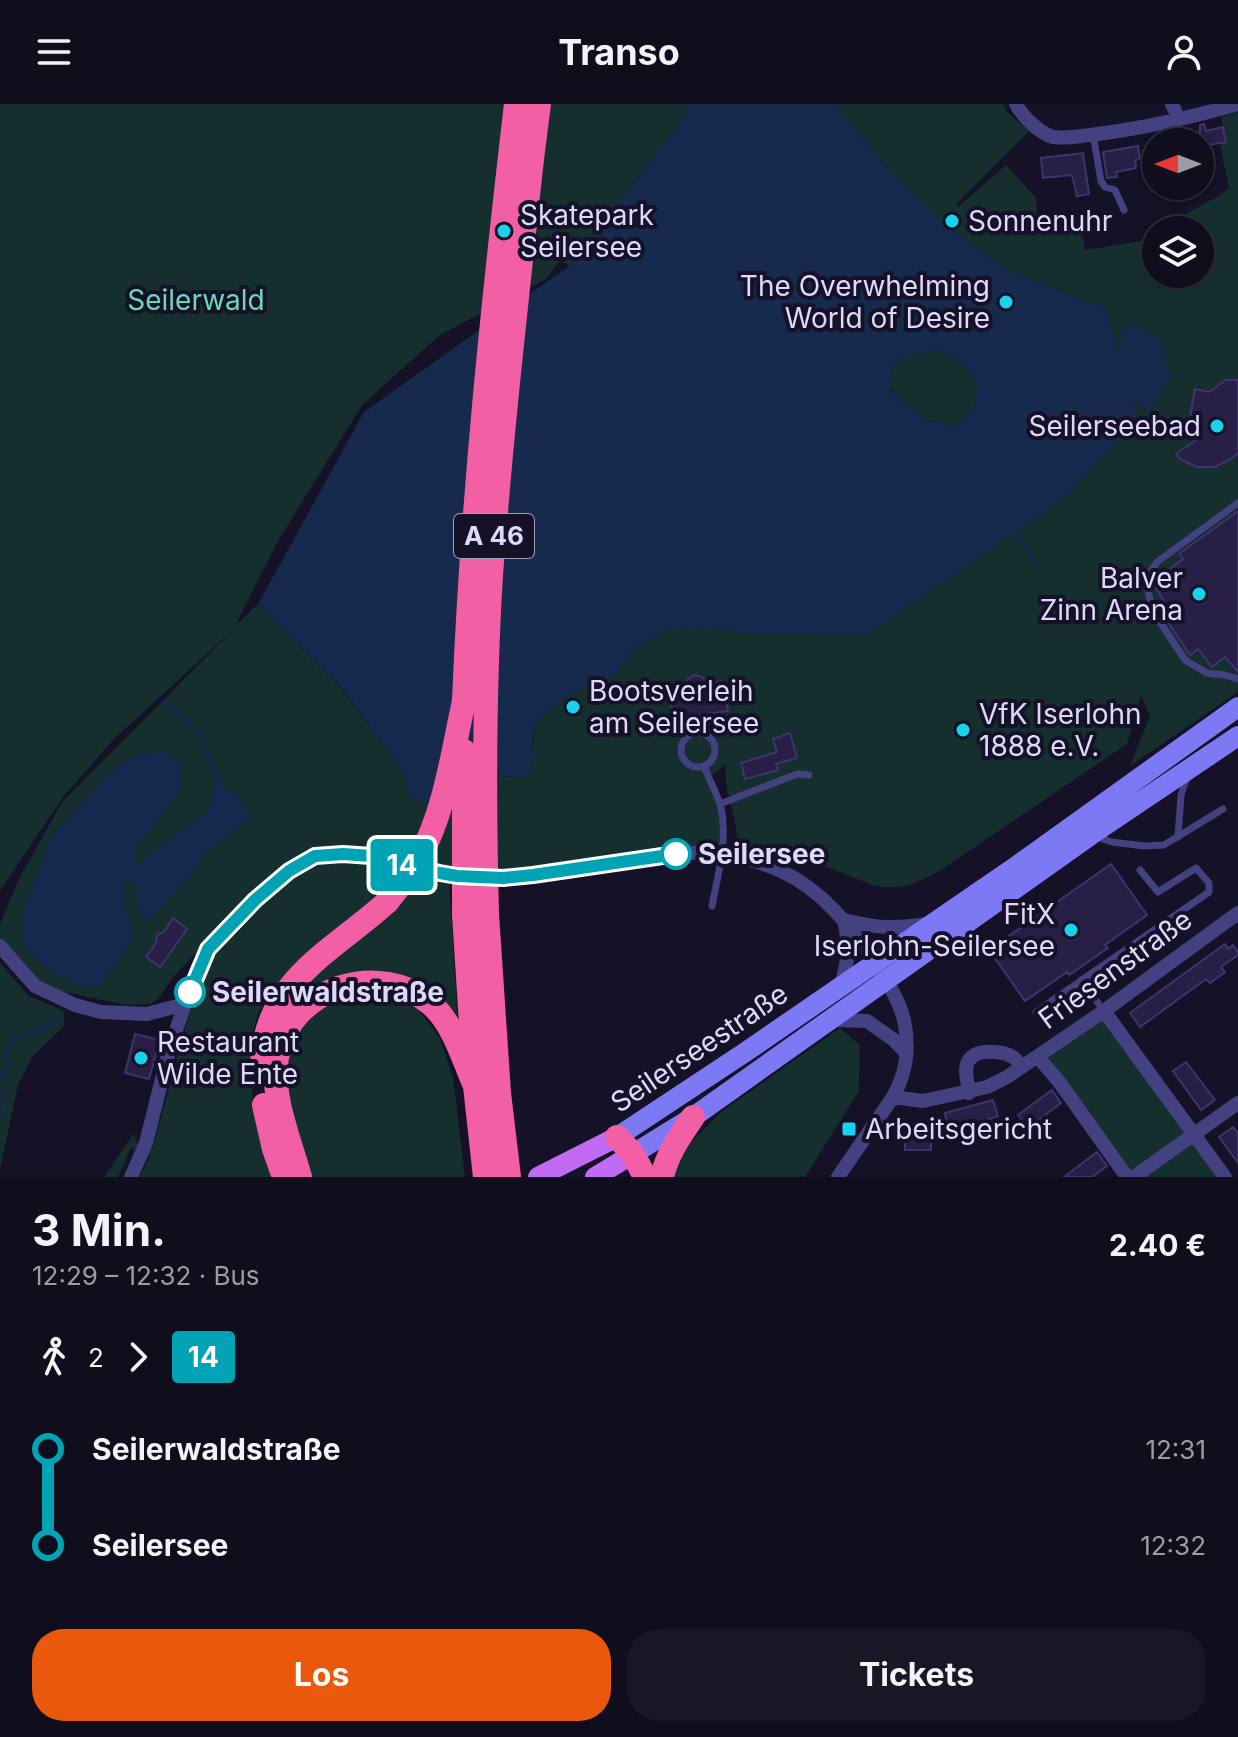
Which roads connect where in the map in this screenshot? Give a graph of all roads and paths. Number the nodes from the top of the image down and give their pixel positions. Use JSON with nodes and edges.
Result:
{"nodes":[{"id":1,"x":516,"y":104,"type":"edge"},
{"id":2,"x":539,"y":104,"type":"edge"},
{"id":3,"x":1016,"y":104,"type":"edge"},
{"id":4,"x":1172,"y":104,"type":"edge"},
{"id":5,"x":1238,"y":104,"type":"edge"},
{"id":6,"x":1179,"y":120,"type":"junction"},
{"id":7,"x":1093,"y":134,"type":"junction"},
{"id":8,"x":521,"y":157,"type":"junction"},
{"id":9,"x":1124,"y":210,"type":"dead end"},
{"id":10,"x":1238,"y":503,"type":"edge"},
{"id":11,"x":1238,"y":679,"type":"edge"},
{"id":12,"x":464,"y":701,"type":"junction"},
{"id":13,"x":1238,"y":707,"type":"edge"},
{"id":14,"x":1238,"y":736,"type":"edge"},
{"id":15,"x":704,"y":766,"type":"junction"},
{"id":16,"x":1189,"y":770,"type":"junction"},
{"id":17,"x":809,"y":775,"type":"dead end"},
{"id":18,"x":720,"y":804,"type":"junction"},
{"id":19,"x":1223,"y":809,"type":"dead end"},
{"id":20,"x":1091,"y":835,"type":"junction"},
{"id":21,"x":1178,"y":837,"type":"junction"},
{"id":22,"x":722,"y":854,"type":"junction"},
{"id":23,"x":1140,"y":870,"type":"dead end"},
{"id":24,"x":712,"y":906,"type":"dead end"},
{"id":25,"x":1238,"y":913,"type":"edge"},
{"id":26,"x":476,"y":914,"type":"junction"},
{"id":27,"x":844,"y":920,"type":"junction"},
{"id":28,"x":934,"y":922,"type":"junction"},
{"id":29,"x":0,"y":946,"type":"edge"},
{"id":30,"x":874,"y":963,"type":"junction"},
{"id":31,"x":886,"y":980,"type":"junction"},
{"id":32,"x":1081,"y":980,"type":"junction"},
{"id":33,"x":842,"y":984,"type":"junction"},
{"id":34,"x":185,"y":1004,"type":"junction"},
{"id":35,"x":1104,"y":1011,"type":"junction"},
{"id":36,"x":1036,"y":1012,"type":"dead end"},
{"id":37,"x":831,"y":1020,"type":"junction"},
{"id":38,"x":906,"y":1054,"type":"junction"},
{"id":39,"x":1038,"y":1057,"type":"junction"},
{"id":40,"x":1022,"y":1067,"type":"junction"},
{"id":41,"x":475,"y":1086,"type":"junction"},
{"id":42,"x":969,"y":1093,"type":"junction"},
{"id":43,"x":893,"y":1097,"type":"junction"},
{"id":44,"x":1238,"y":1103,"type":"edge"},
{"id":45,"x":693,"y":1117,"type":"junction"},
{"id":46,"x":1193,"y":1134,"type":"junction"},
{"id":47,"x":624,"y":1158,"type":"edge"},
{"id":48,"x":508,"y":1170,"type":"edge"},
{"id":49,"x":131,"y":1177,"type":"edge"},
{"id":50,"x":284,"y":1177,"type":"edge"},
{"id":51,"x":300,"y":1177,"type":"edge"},
{"id":52,"x":485,"y":1177,"type":"edge"},
{"id":53,"x":538,"y":1177,"type":"edge"},
{"id":54,"x":595,"y":1177,"type":"edge"},
{"id":55,"x":645,"y":1177,"type":"edge"},
{"id":56,"x":662,"y":1177,"type":"edge"},
{"id":57,"x":838,"y":1177,"type":"edge"},
{"id":58,"x":1127,"y":1177,"type":"edge"},
{"id":59,"x":1134,"y":1177,"type":"edge"},
{"id":60,"x":1225,"y":1177,"type":"edge"}],
"edges":[{"from":1,"to":8,"type":"highway","number":"A 46"},
{"from":2,"to":8,"type":"highway","number":"A 46"},
{"from":3,"to":7,"type":"street"},
{"from":4,"to":6,"type":"street"},
{"from":5,"to":6,"type":"street"},
{"from":6,"to":7,"type":"street"},
{"from":7,"to":9,"type":"lane"},
{"from":8,"to":12,"type":"highway","number":"A 46"},
{"from":8,"to":26,"type":"highway","number":"A 46","bridge":true},
{"from":10,"to":11,"type":"lane"},
{"from":12,"to":26,"type":"highway","number":"A 46","bridge":true},
{"from":12,"to":50,"type":"highway","bridge":true},
{"from":13,"to":28,"type":"main road","name":"Seilerseestraße"},
{"from":14,"to":16,"type":"main road","name":"Seilerseestraße"},
{"from":15,"to":15,"type":"lane"},
{"from":15,"to":18,"type":"lane"},
{"from":16,"to":20,"type":"main road","name":"Seilerseestraße"},
{"from":16,"to":21,"type":"lane"},
{"from":17,"to":18,"type":"lane"},
{"from":18,"to":22,"type":"lane"},
{"from":19,"to":21,"type":"lane"},
{"from":20,"to":21,"type":"lane"},
{"from":20,"to":31,"type":"main road","name":"Seilerseestraße"},
{"from":22,"to":24,"type":"lane"},
{"from":22,"to":27,"type":"street"},
{"from":22,"to":34,"type":"street"},
{"from":23,"to":32,"type":"lane"},
{"from":25,"to":35,"type":"street","name":"Friesenstraße"},
{"from":26,"to":41,"type":"highway","number":"A 46"},
{"from":26,"to":48,"type":"highway","number":"A 46"},
{"from":27,"to":28,"type":"street"},
{"from":27,"to":30,"type":"street"},
{"from":27,"to":33,"type":"street"},
{"from":28,"to":30,"type":"main road","name":"Seilerseestraße"},
{"from":29,"to":34,"type":"street"},
{"from":30,"to":31,"type":"street"},
{"from":30,"to":33,"type":"main road","name":"Seilerseestraße"},
{"from":31,"to":37,"type":"main road","name":"Seilerseestraße"},
{"from":31,"to":38,"type":"street"},
{"from":32,"to":35,"type":"lane"},
{"from":32,"to":36,"type":"lane"},
{"from":33,"to":47,"type":"main road","name":"Seilerseestraße"},
{"from":34,"to":49,"type":"street"},
{"from":35,"to":39,"type":"street","name":"Friesenstraße"},
{"from":35,"to":46,"type":"street"},
{"from":37,"to":38,"type":"street"},
{"from":37,"to":45,"type":"main road","name":"Seilerseestraße"},
{"from":38,"to":43,"type":"street"},
{"from":39,"to":40,"type":"street","name":"Friesenstraße"},
{"from":39,"to":58,"type":"street"},
{"from":40,"to":42,"type":"street","name":"Friesenstraße"},
{"from":40,"to":42,"type":"street"},
{"from":41,"to":51,"type":"highway"},
{"from":41,"to":52,"type":"highway","number":"A 46"},
{"from":42,"to":43,"type":"street","name":"Friesenstraße"},
{"from":43,"to":57,"type":"street"},
{"from":44,"to":46,"type":"street"},
{"from":45,"to":47,"type":"main road","name":"Seilerseestraße"},
{"from":45,"to":56,"type":"highway"},
{"from":46,"to":59,"type":"street"},
{"from":46,"to":60,"type":"street"},
{"from":47,"to":53,"type":"main road","name":"Seilerseestraße"},
{"from":47,"to":54,"type":"main road","name":"Seilerseestraße"},
{"from":47,"to":55,"type":"highway"}]}
